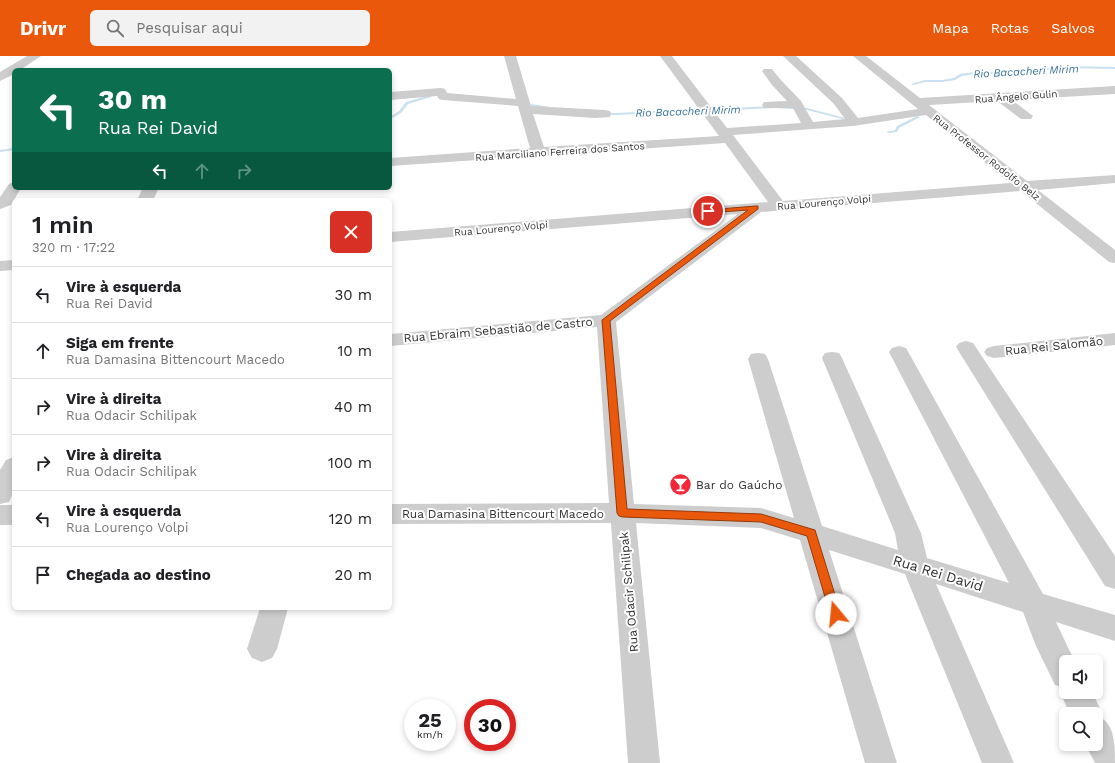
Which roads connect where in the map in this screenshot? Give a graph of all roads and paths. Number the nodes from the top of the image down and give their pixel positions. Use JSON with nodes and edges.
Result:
{"nodes":[{"id":1,"x":35,"y":56,"type":"edge"},
{"id":2,"x":510,"y":56,"type":"edge"},
{"id":3,"x":666,"y":56,"type":"edge"},
{"id":4,"x":789,"y":56,"type":"edge"},
{"id":5,"x":859,"y":56,"type":"edge"},
{"id":6,"x":14,"y":68,"type":"edge"},
{"id":7,"x":12,"y":69,"type":"edge"},
{"id":8,"x":768,"y":71,"type":"dead end"},
{"id":9,"x":0,"y":76,"type":"edge"},
{"id":10,"x":1115,"y":90,"type":"edge"},
{"id":11,"x":392,"y":96,"type":"edge"},
{"id":12,"x":1000,"y":97,"type":"junction"},
{"id":13,"x":917,"y":102,"type":"junction"},
{"id":14,"x":797,"y":104,"type":"junction"},
{"id":15,"x":768,"y":105,"type":"dead end"},
{"id":16,"x":525,"y":106,"type":"junction"},
{"id":17,"x":929,"y":112,"type":"junction"},
{"id":18,"x":605,"y":114,"type":"dead end"},
{"id":19,"x":1026,"y":116,"type":"dead end"},
{"id":20,"x":854,"y":122,"type":"junction"},
{"id":21,"x":808,"y":126,"type":"junction"},
{"id":22,"x":728,"y":135,"type":"junction"},
{"id":23,"x":538,"y":152,"type":"junction"},
{"id":24,"x":392,"y":162,"type":"edge"},
{"id":25,"x":1112,"y":181,"type":"edge"},
{"id":26,"x":1024,"y":186,"type":"junction"},
{"id":27,"x":12,"y":190,"type":"edge"},
{"id":28,"x":0,"y":204,"type":"edge"},
{"id":29,"x":779,"y":206,"type":"junction"},
{"id":30,"x":756,"y":208,"type":"junction"},
{"id":31,"x":392,"y":237,"type":"edge"},
{"id":32,"x":1115,"y":258,"type":"edge"},
{"id":33,"x":12,"y":265,"type":"edge"},
{"id":34,"x":0,"y":266,"type":"edge"},
{"id":35,"x":606,"y":320,"type":"junction"},
{"id":36,"x":1115,"y":339,"type":"edge"},
{"id":37,"x":392,"y":340,"type":"edge"},
{"id":38,"x":966,"y":347,"type":"dead end"},
{"id":39,"x":899,"y":352,"type":"dead end"},
{"id":40,"x":994,"y":352,"type":"dead end"},
{"id":41,"x":832,"y":358,"type":"dead end"},
{"id":42,"x":758,"y":359,"type":"dead end"},
{"id":43,"x":12,"y":470,"type":"edge"},
{"id":44,"x":0,"y":495,"type":"edge"},
{"id":45,"x":623,"y":513,"type":"junction"},
{"id":46,"x":392,"y":514,"type":"edge"},
{"id":47,"x":0,"y":515,"type":"edge"},
{"id":48,"x":12,"y":515,"type":"edge"},
{"id":49,"x":761,"y":518,"type":"joint"},
{"id":50,"x":811,"y":533,"type":"junction"},
{"id":51,"x":915,"y":566,"type":"junction"},
{"id":52,"x":1115,"y":578,"type":"edge"},
{"id":53,"x":1034,"y":603,"type":"junction"},
{"id":54,"x":273,"y":610,"type":"edge"},
{"id":55,"x":1115,"y":628,"type":"edge"},
{"id":56,"x":262,"y":649,"type":"dead end"},
{"id":57,"x":1059,"y":661,"type":"edge"},
{"id":58,"x":1103,"y":746,"type":"edge"},
{"id":59,"x":644,"y":763,"type":"edge"},
{"id":60,"x":881,"y":763,"type":"edge"},
{"id":61,"x":998,"y":763,"type":"edge"},
{"id":62,"x":1112,"y":763,"type":"edge"}],
"edges":[{"from":1,"to":6,"type":"street"},
{"from":2,"to":16,"type":"street"},
{"from":3,"to":22,"type":"street"},
{"from":4,"to":20,"type":"street"},
{"from":5,"to":13,"type":"street","name":"Rua Professor Rodolfo Belz"},
{"from":7,"to":9,"type":"street"},
{"from":8,"to":14,"type":"street"},
{"from":10,"to":12,"type":"street","name":"Rua Ângelo Gulin"},
{"from":11,"to":16,"type":"street"},
{"from":12,"to":13,"type":"street","name":"Rua Ângelo Gulin"},
{"from":12,"to":19,"type":"street"},
{"from":13,"to":17,"type":"street","name":"Rua Professor Rodolfo Belz"},
{"from":14,"to":15,"type":"street"},
{"from":14,"to":21,"type":"street"},
{"from":16,"to":18,"type":"street"},
{"from":16,"to":23,"type":"street"},
{"from":17,"to":20,"type":"street","name":"Rua Marciliano Ferreira dos Santos"},
{"from":17,"to":26,"type":"street","name":"Rua Professor Rodolfo Belz"},
{"from":20,"to":21,"type":"street","name":"Rua Marciliano Ferreira dos Santos"},
{"from":21,"to":22,"type":"street","name":"Rua Marciliano Ferreira dos Santos"},
{"from":22,"to":23,"type":"street","name":"Rua Marciliano Ferreira dos Santos"},
{"from":22,"to":29,"type":"street"},
{"from":23,"to":24,"type":"street","name":"Rua Marciliano Ferreira dos Santos"},
{"from":25,"to":26,"type":"street","name":"Rua Lourenço Volpi"},
{"from":26,"to":29,"type":"street","name":"Rua Lourenço Volpi"},
{"from":26,"to":32,"type":"street","name":"Rua Professor Rodolfo Belz"},
{"from":27,"to":28,"type":"street"},
{"from":29,"to":30,"type":"street","name":"Rua Lourenço Volpi"},
{"from":30,"to":31,"type":"street","name":"Rua Lourenço Volpi"},
{"from":30,"to":35,"type":"street"},
{"from":33,"to":34,"type":"street"},
{"from":35,"to":37,"type":"street","name":"Rua Ebraim Sebastião de Castro"},
{"from":35,"to":45,"type":"street","name":"Rua Odacir Schilipak"},
{"from":36,"to":40,"type":"street","name":"Rua Rei Salomão"},
{"from":38,"to":52,"type":"street"},
{"from":39,"to":53,"type":"street"},
{"from":41,"to":51,"type":"street"},
{"from":42,"to":50,"type":"street"},
{"from":43,"to":44,"type":"street"},
{"from":45,"to":46,"type":"street","name":"Rua Damasina Bittencourt Macedo"},
{"from":45,"to":49,"type":"street","name":"Rua Damasina Bittencourt Macedo"},
{"from":45,"to":59,"type":"street","name":"Rua Odacir Schilipak"},
{"from":47,"to":48,"type":"street"},
{"from":49,"to":50,"type":"street","name":"Rua Rei David"},
{"from":50,"to":51,"type":"street","name":"Rua Rei David"},
{"from":50,"to":60,"type":"street"},
{"from":51,"to":53,"type":"street","name":"Rua Rei David"},
{"from":51,"to":61,"type":"street"},
{"from":53,"to":55,"type":"street","name":"Rua Rei David"},
{"from":53,"to":57,"type":"street"},
{"from":54,"to":56,"type":"street"},
{"from":58,"to":62,"type":"street"}]}
